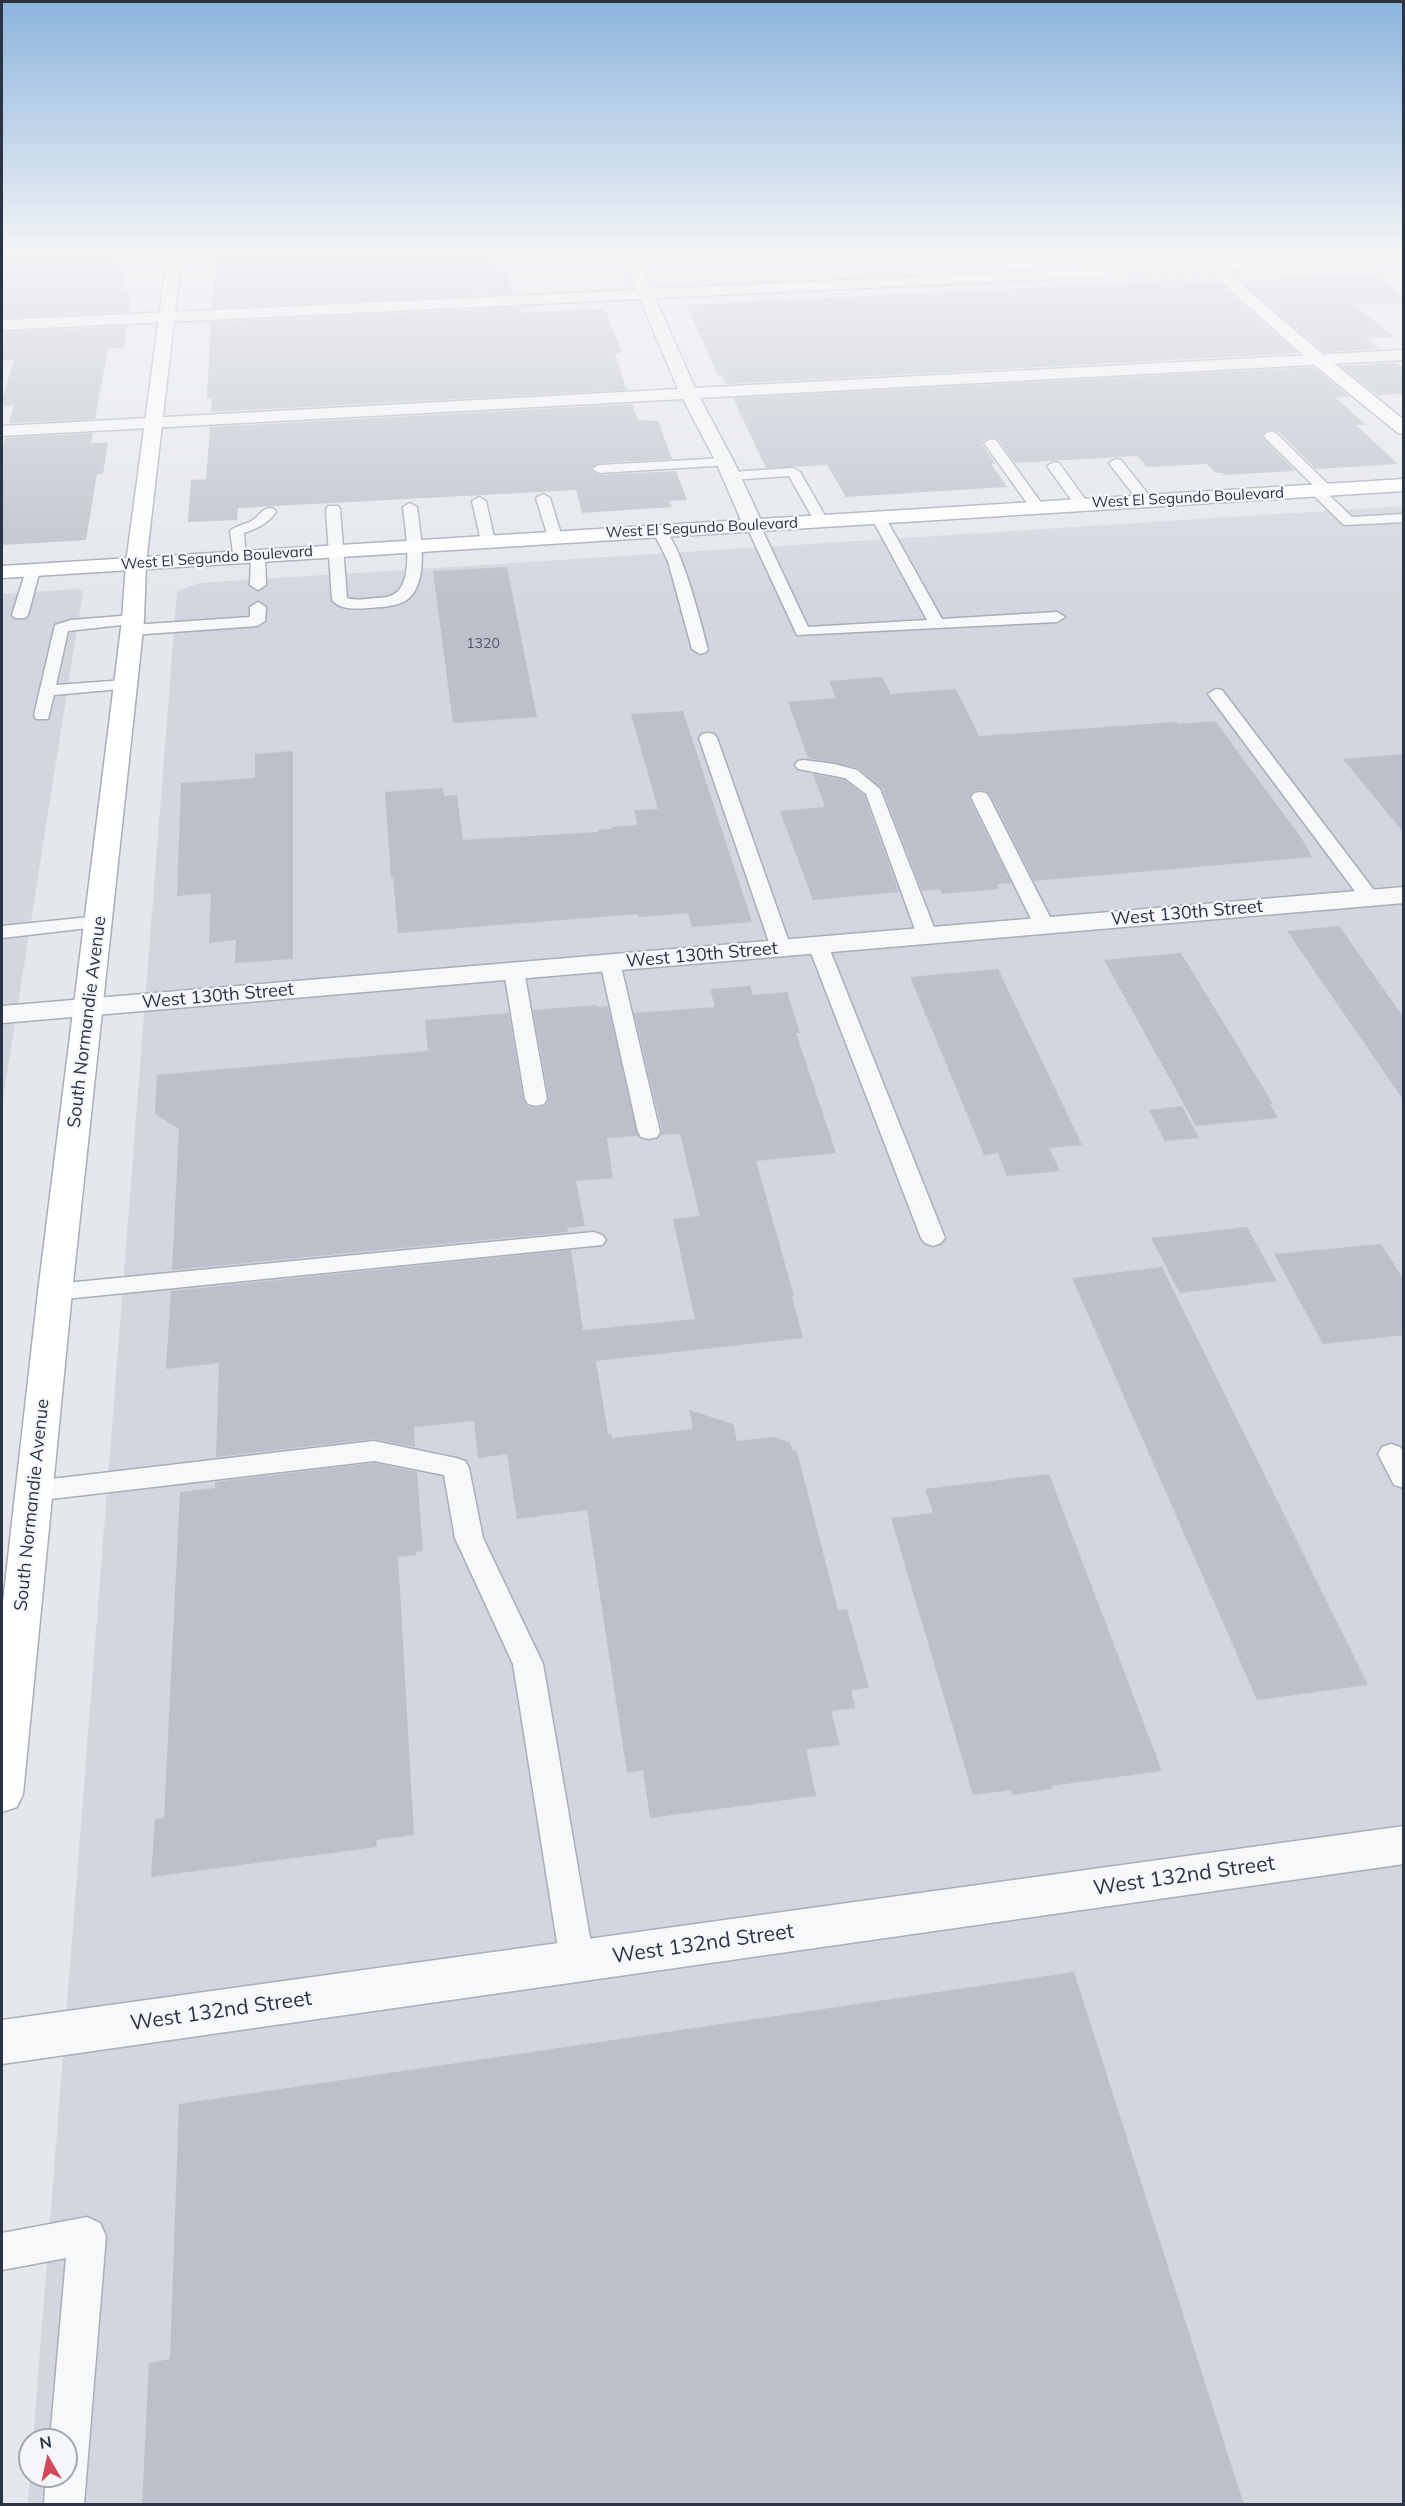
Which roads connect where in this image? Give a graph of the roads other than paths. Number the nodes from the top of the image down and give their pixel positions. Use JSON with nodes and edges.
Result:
{"nodes":[{"id":1,"x":161,"y":368,"type":"edge"},
{"id":2,"x":678,"y":368,"type":"edge"},
{"id":3,"x":1172,"y":368,"type":"edge"},
{"id":4,"x":1329,"y":368,"type":"edge"},
{"id":5,"x":690,"y":394,"type":"junction"},
{"id":6,"x":154,"y":423,"type":"junction"},
{"id":7,"x":1404,"y":429,"type":"edge"},
{"id":8,"x":2,"y":431,"type":"edge"},
{"id":9,"x":1271,"y":436,"type":"dead end"},
{"id":10,"x":991,"y":443,"type":"dead end"},
{"id":11,"x":1116,"y":463,"type":"dead end"},
{"id":12,"x":1054,"y":466,"type":"dead end"},
{"id":13,"x":599,"y":469,"type":"dead end"},
{"id":14,"x":728,"y":469,"type":"junction"},
{"id":15,"x":1404,"y":485,"type":"edge"},
{"id":16,"x":1321,"y":490,"type":"junction"},
{"id":17,"x":543,"y":498,"type":"dead end"},
{"id":18,"x":479,"y":501,"type":"dead end"},
{"id":19,"x":1146,"y":501,"type":"junction"},
{"id":20,"x":1082,"y":505,"type":"junction"},
{"id":21,"x":410,"y":507,"type":"dead end"},
{"id":22,"x":1037,"y":507,"type":"junction"},
{"id":23,"x":333,"y":509,"type":"dead end"},
{"id":24,"x":269,"y":512,"type":"dead end"},
{"id":25,"x":878,"y":517,"type":"junction"},
{"id":26,"x":1404,"y":518,"type":"edge"},
{"id":27,"x":821,"y":520,"type":"junction"},
{"id":28,"x":753,"y":525,"type":"junction"},
{"id":29,"x":659,"y":530,"type":"junction"},
{"id":30,"x":555,"y":537,"type":"junction"},
{"id":31,"x":488,"y":541,"type":"junction"},
{"id":32,"x":414,"y":546,"type":"junction"},
{"id":33,"x":337,"y":550,"type":"junction"},
{"id":34,"x":248,"y":556,"type":"junction"},
{"id":35,"x":136,"y":563,"type":"junction"},
{"id":36,"x":33,"y":570,"type":"junction"},
{"id":37,"x":2,"y":572,"type":"edge"},
{"id":38,"x":258,"y":585,"type":"dead end"},
{"id":39,"x":258,"y":607,"type":"dead end"},
{"id":40,"x":20,"y":615,"type":"dead end"},
{"id":41,"x":1057,"y":617,"type":"dead end"},
{"id":42,"x":937,"y":624,"type":"junction"},
{"id":43,"x":132,"y":625,"type":"junction"},
{"id":44,"x":700,"y":649,"type":"dead end"},
{"id":45,"x":125,"y":685,"type":"junction"},
{"id":46,"x":47,"y":691,"type":"junction"},
{"id":47,"x":1216,"y":694,"type":"dead end"},
{"id":48,"x":42,"y":715,"type":"dead end"},
{"id":49,"x":708,"y":738,"type":"dead end"},
{"id":50,"x":804,"y":765,"type":"dead end"},
{"id":51,"x":980,"y":797,"type":"dead end"},
{"id":52,"x":1404,"y":895,"type":"edge"},
{"id":53,"x":1370,"y":898,"type":"junction"},
{"id":54,"x":99,"y":922,"type":"junction"},
{"id":55,"x":1044,"y":926,"type":"junction"},
{"id":56,"x":2,"y":933,"type":"edge"},
{"id":57,"x":927,"y":935,"type":"junction"},
{"id":58,"x":818,"y":945,"type":"junction"},
{"id":59,"x":781,"y":948,"type":"junction"},
{"id":60,"x":610,"y":962,"type":"junction"},
{"id":61,"x":514,"y":970,"type":"junction"},
{"id":62,"x":88,"y":1007,"type":"junction"},
{"id":63,"x":2,"y":1015,"type":"edge"},
{"id":64,"x":536,"y":1099,"type":"dead end"},
{"id":65,"x":649,"y":1132,"type":"dead end"},
{"id":66,"x":933,"y":1238,"type":"dead end"},
{"id":67,"x":594,"y":1240,"type":"dead end"},
{"id":68,"x":55,"y":1292,"type":"junction"},
{"id":69,"x":1391,"y":1454,"type":"dead end"},
{"id":70,"x":1404,"y":1478,"type":"edge"},
{"id":71,"x":34,"y":1491,"type":"junction"},
{"id":72,"x":2,"y":1794,"type":"edge"},
{"id":73,"x":1404,"y":1845,"type":"edge"},
{"id":74,"x":577,"y":1961,"type":"junction"},
{"id":75,"x":2,"y":2042,"type":"edge"},
{"id":76,"x":2,"y":2251,"type":"edge"},
{"id":77,"x":64,"y":2505,"type":"edge"}],
"edges":[{"from":1,"to":6,"type":"main road","name":"South Normandie Avenue"},
{"from":2,"to":5,"type":"street"},
{"from":3,"to":5,"type":"street"},
{"from":4,"to":7,"type":"main road"},
{"from":5,"to":6,"type":"street"},
{"from":5,"to":14,"type":"street"},
{"from":6,"to":8,"type":"street"},
{"from":6,"to":35,"type":"main road","name":"South Normandie Avenue"},
{"from":9,"to":16,"type":"lane"},
{"from":10,"to":22,"type":"lane"},
{"from":11,"to":19,"type":"lane"},
{"from":12,"to":20,"type":"lane"},
{"from":13,"to":14,"type":"lane"},
{"from":14,"to":27,"type":"lane"},
{"from":14,"to":28,"type":"street"},
{"from":15,"to":16,"type":"main road","name":"West El Segundo Boulevard"},
{"from":16,"to":19,"type":"main road","name":"West El Segundo Boulevard"},
{"from":16,"to":26,"type":"lane"},
{"from":17,"to":30,"type":"lane"},
{"from":18,"to":31,"type":"lane"},
{"from":19,"to":20,"type":"main road","name":"West El Segundo Boulevard"},
{"from":20,"to":22,"type":"main road","name":"West El Segundo Boulevard"},
{"from":21,"to":32,"type":"lane"},
{"from":22,"to":25,"type":"main road","name":"West El Segundo Boulevard"},
{"from":23,"to":33,"type":"lane"},
{"from":24,"to":34,"type":"lane"},
{"from":25,"to":27,"type":"main road","name":"West El Segundo Boulevard"},
{"from":25,"to":42,"type":"lane"},
{"from":27,"to":28,"type":"main road","name":"West El Segundo Boulevard"},
{"from":28,"to":29,"type":"main road","name":"West El Segundo Boulevard"},
{"from":28,"to":42,"type":"lane"},
{"from":29,"to":30,"type":"main road","name":"West El Segundo Boulevard"},
{"from":29,"to":44,"type":"lane"},
{"from":30,"to":31,"type":"main road","name":"West El Segundo Boulevard"},
{"from":31,"to":32,"type":"main road","name":"West El Segundo Boulevard"},
{"from":32,"to":33,"type":"main road","name":"West El Segundo Boulevard"},
{"from":32,"to":33,"type":"lane"},
{"from":33,"to":34,"type":"main road","name":"West El Segundo Boulevard"},
{"from":34,"to":35,"type":"main road","name":"West El Segundo Boulevard"},
{"from":34,"to":38,"type":"lane"},
{"from":35,"to":36,"type":"main road","name":"West El Segundo Boulevard"},
{"from":35,"to":43,"type":"main road","name":"South Normandie Avenue"},
{"from":36,"to":37,"type":"main road","name":"West El Segundo Boulevard"},
{"from":36,"to":40,"type":"lane"},
{"from":39,"to":43,"type":"lane"},
{"from":41,"to":42,"type":"lane"},
{"from":43,"to":45,"type":"main road","name":"South Normandie Avenue"},
{"from":43,"to":46,"type":"lane"},
{"from":45,"to":46,"type":"lane"},
{"from":45,"to":54,"type":"main road","name":"South Normandie Avenue"},
{"from":46,"to":48,"type":"lane"},
{"from":47,"to":53,"type":"lane"},
{"from":49,"to":59,"type":"lane"},
{"from":50,"to":57,"type":"lane"},
{"from":51,"to":55,"type":"lane"},
{"from":52,"to":53,"type":"street","name":"West 130th Street"},
{"from":53,"to":55,"type":"street","name":"West 130th Street"},
{"from":54,"to":56,"type":"lane"},
{"from":54,"to":62,"type":"main road","name":"South Normandie Avenue"},
{"from":55,"to":57,"type":"street","name":"West 130th Street"},
{"from":57,"to":58,"type":"street","name":"West 130th Street"},
{"from":58,"to":59,"type":"street","name":"West 130th Street"},
{"from":58,"to":66,"type":"lane"},
{"from":59,"to":60,"type":"street","name":"West 130th Street"},
{"from":60,"to":61,"type":"street","name":"West 130th Street"},
{"from":60,"to":65,"type":"lane"},
{"from":61,"to":62,"type":"street","name":"West 130th Street"},
{"from":61,"to":64,"type":"lane"},
{"from":62,"to":63,"type":"street","name":"West 130th Street"},
{"from":62,"to":68,"type":"main road","name":"South Normandie Avenue"},
{"from":67,"to":68,"type":"lane"},
{"from":68,"to":71,"type":"main road","name":"South Normandie Avenue"},
{"from":69,"to":70,"type":"lane"},
{"from":71,"to":72,"type":"main road","name":"South Normandie Avenue"},
{"from":71,"to":74,"type":"lane"},
{"from":73,"to":74,"type":"street","name":"West 132nd Street"},
{"from":74,"to":75,"type":"street","name":"West 132nd Street"},
{"from":76,"to":77,"type":"lane"}]}
